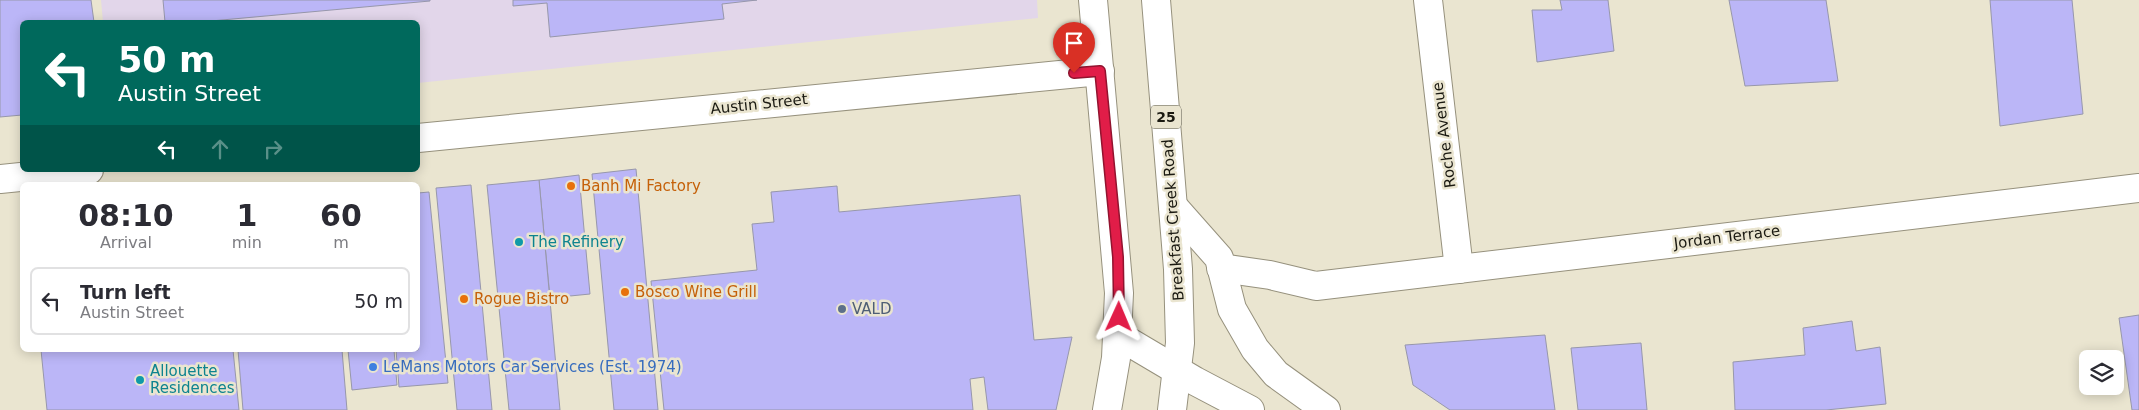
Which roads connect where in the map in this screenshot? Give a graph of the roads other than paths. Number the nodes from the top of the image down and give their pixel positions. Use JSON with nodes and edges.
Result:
{"nodes":[{"id":1,"x":1093,"y":0,"type":"edge"},
{"id":2,"x":1156,"y":0,"type":"edge"},
{"id":3,"x":1428,"y":0,"type":"edge"},
{"id":4,"x":1100,"y":71,"type":"junction"},
{"id":5,"x":420,"y":138,"type":"edge"},
{"id":6,"x":69,"y":172,"type":"edge"},
{"id":7,"x":0,"y":179,"type":"edge"},
{"id":8,"x":2139,"y":188,"type":"edge"},
{"id":9,"x":1173,"y":206,"type":"junction"},
{"id":10,"x":1221,"y":268,"type":"junction"},
{"id":11,"x":1459,"y":269,"type":"junction"},
{"id":12,"x":1118,"y":336,"type":"junction"},
{"id":13,"x":1178,"y":371,"type":"junction"},
{"id":14,"x":1107,"y":410,"type":"edge"},
{"id":15,"x":1172,"y":410,"type":"edge"},
{"id":16,"x":1250,"y":410,"type":"edge"},
{"id":17,"x":1326,"y":410,"type":"edge"}],
"edges":[{"from":1,"to":4,"type":"street"},
{"from":2,"to":9,"type":"street","name":"Breakfast Creek Road","number":"25"},
{"from":3,"to":11,"type":"street","name":"Roche Avenue"},
{"from":4,"to":5,"type":"street","name":"Austin Street"},
{"from":4,"to":12,"type":"street"},
{"from":6,"to":7,"type":"street"},
{"from":8,"to":11,"type":"street","name":"Jordan Terrace"},
{"from":9,"to":10,"type":"street"},
{"from":9,"to":13,"type":"street","name":"Breakfast Creek Road","number":"25"},
{"from":10,"to":11,"type":"street","name":"Jordan Terrace"},
{"from":10,"to":17,"type":"street"},
{"from":12,"to":13,"type":"street"},
{"from":12,"to":14,"type":"street"},
{"from":13,"to":15,"type":"street","name":"Breakfast Creek Road","number":"25"},
{"from":13,"to":16,"type":"street"}]}
